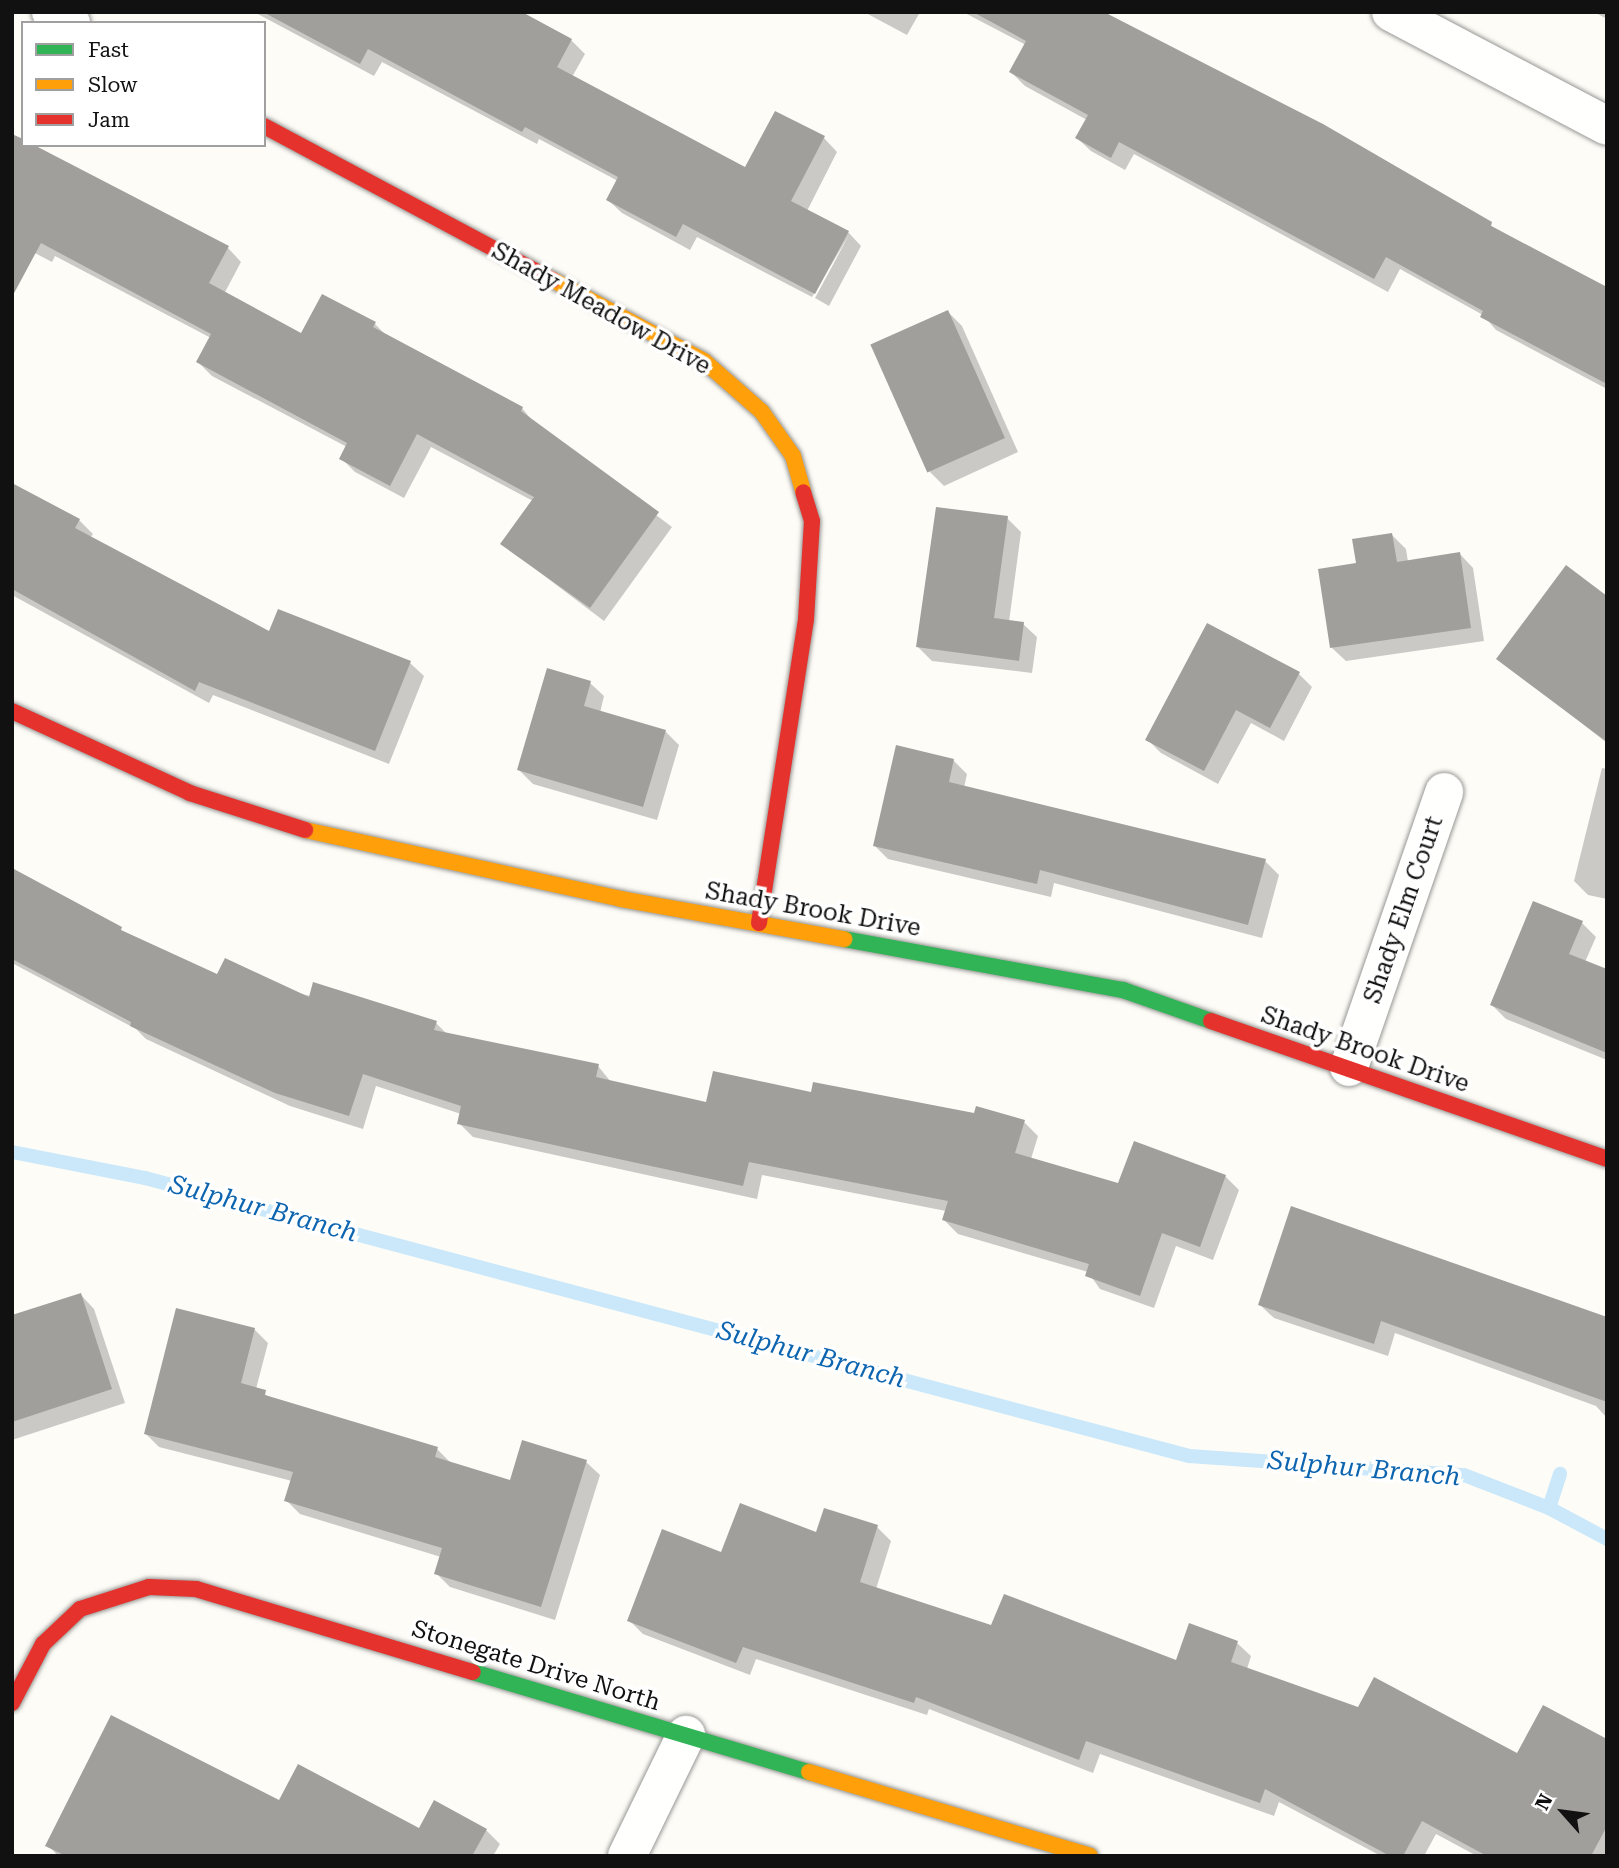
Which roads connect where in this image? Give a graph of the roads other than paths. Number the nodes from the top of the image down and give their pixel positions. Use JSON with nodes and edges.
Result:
{"nodes":[{"id":1,"x":51,"y":12,"type":"edge"},
{"id":2,"x":1391,"y":12,"type":"edge"},
{"id":3,"x":67,"y":21,"type":"edge"},
{"id":4,"x":1607,"y":126,"type":"edge"},
{"id":5,"x":266,"y":127,"type":"edge"},
{"id":6,"x":12,"y":710,"type":"edge"},
{"id":7,"x":1444,"y":792,"type":"dead end"},
{"id":8,"x":759,"y":923,"type":"junction"},
{"id":9,"x":1349,"y":1067,"type":"junction"},
{"id":10,"x":1607,"y":1159,"type":"edge"},
{"id":11,"x":12,"y":1703,"type":"edge"},
{"id":12,"x":686,"y":1735,"type":"junction"},
{"id":13,"x":627,"y":1856,"type":"edge"},
{"id":14,"x":1090,"y":1856,"type":"edge"}],
"edges":[{"from":1,"to":3,"type":"street"},
{"from":2,"to":4,"type":"street"},
{"from":5,"to":8,"type":"street","name":"Shady Meadow Drive"},
{"from":6,"to":8,"type":"street","name":"Shady Brook Drive"},
{"from":7,"to":9,"type":"street","name":"Shady Elm Court"},
{"from":8,"to":9,"type":"street","name":"Shady Brook Drive"},
{"from":9,"to":10,"type":"street","name":"Shady Brook Drive"},
{"from":11,"to":12,"type":"street","name":"Stonegate Drive North"},
{"from":12,"to":13,"type":"street"},
{"from":12,"to":14,"type":"street","name":"Stonegate Drive North"}]}
